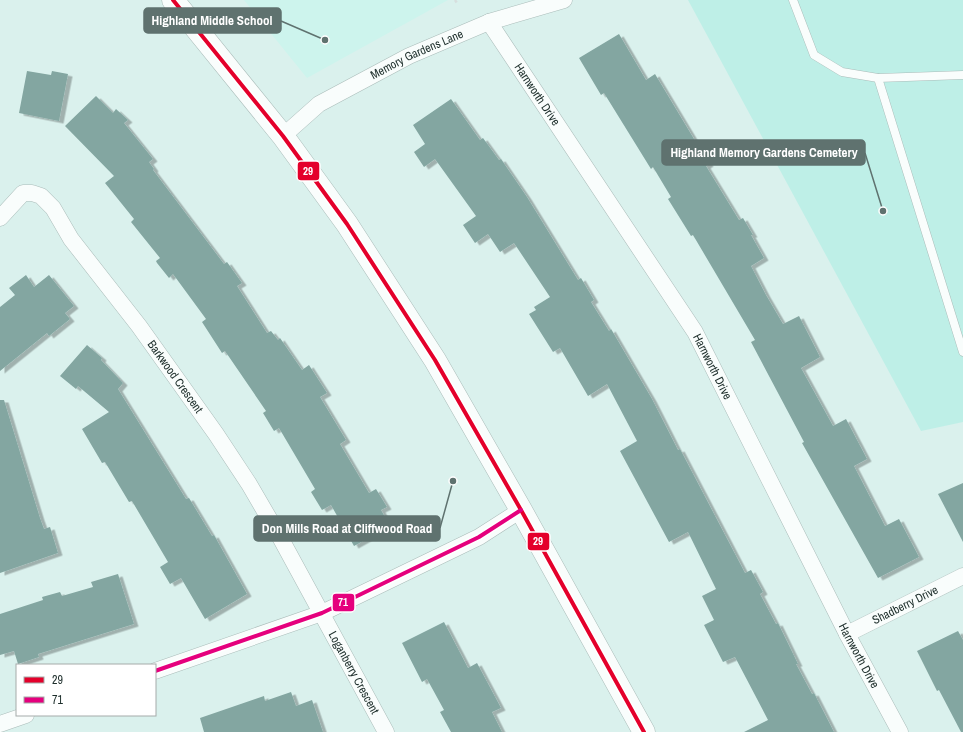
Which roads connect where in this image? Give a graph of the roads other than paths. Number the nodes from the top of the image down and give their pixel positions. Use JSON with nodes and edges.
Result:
{"nodes":[{"id":1,"x":173,"y":0,"type":"edge"},
{"id":2,"x":564,"y":0,"type":"edge"},
{"id":3,"x":793,"y":0,"type":"edge"},
{"id":4,"x":488,"y":22,"type":"junction"},
{"id":5,"x":963,"y":75,"type":"edge"},
{"id":6,"x":878,"y":78,"type":"junction"},
{"id":7,"x":283,"y":136,"type":"junction"},
{"id":8,"x":0,"y":218,"type":"edge"},
{"id":9,"x":963,"y":352,"type":"edge"},
{"id":10,"x":521,"y":510,"type":"junction"},
{"id":11,"x":963,"y":576,"type":"edge"},
{"id":12,"x":322,"y":613,"type":"junction"},
{"id":13,"x":847,"y":634,"type":"junction"},
{"id":14,"x":156,"y":671,"type":"edge"},
{"id":15,"x":23,"y":716,"type":"edge"},
{"id":16,"x":0,"y":724,"type":"edge"},
{"id":17,"x":386,"y":732,"type":"edge"},
{"id":18,"x":644,"y":732,"type":"edge"},
{"id":19,"x":900,"y":732,"type":"edge"}],
"edges":[{"from":1,"to":7,"type":"main road"},
{"from":2,"to":4,"type":"street","name":"Memory Gardens Lane"},
{"from":3,"to":6,"type":"lane"},
{"from":4,"to":7,"type":"street","name":"Memory Gardens Lane"},
{"from":4,"to":13,"type":"street","name":"Harnworth Drive"},
{"from":5,"to":6,"type":"lane"},
{"from":6,"to":9,"type":"lane"},
{"from":7,"to":10,"type":"main road"},
{"from":8,"to":12,"type":"street","name":"Barkwood Crescent"},
{"from":10,"to":12,"type":"street"},
{"from":10,"to":18,"type":"main road"},
{"from":11,"to":13,"type":"street","name":"Shadberry Drive"},
{"from":12,"to":14,"type":"street"},
{"from":12,"to":17,"type":"street","name":"Loganberry Crescent"},
{"from":13,"to":19,"type":"street","name":"Harnworth Drive"},
{"from":15,"to":16,"type":"street"}]}
